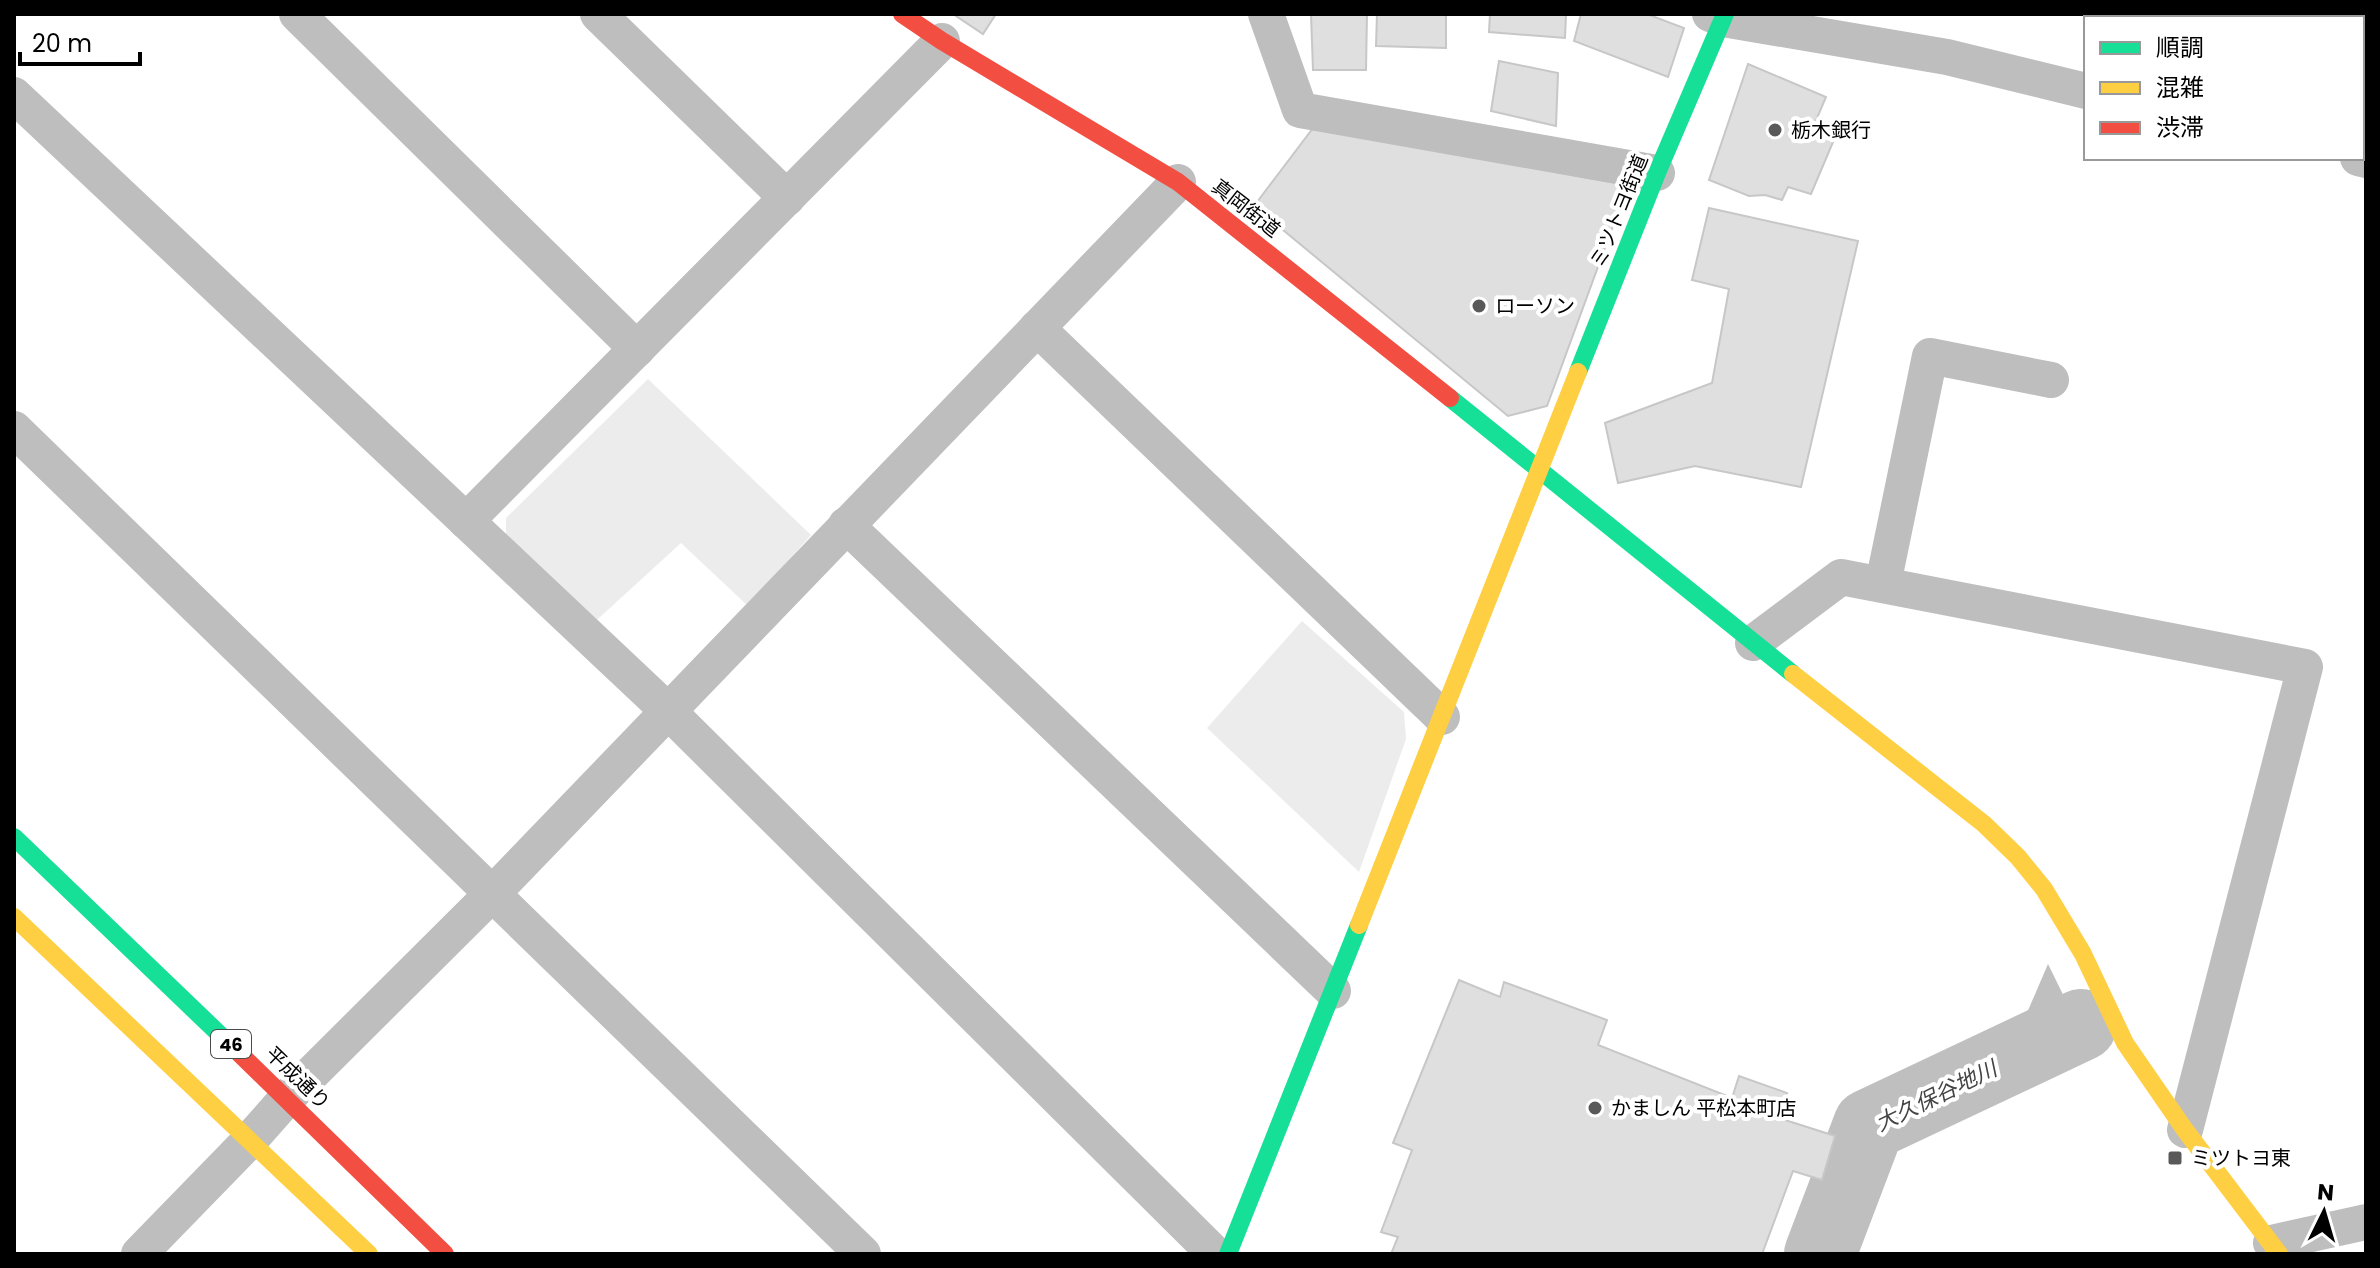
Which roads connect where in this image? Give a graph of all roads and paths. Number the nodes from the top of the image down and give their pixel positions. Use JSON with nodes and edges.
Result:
{"nodes":[{"id":1,"x":297,"y":14,"type":"edge"},
{"id":2,"x":598,"y":14,"type":"edge"},
{"id":3,"x":902,"y":14,"type":"edge"},
{"id":4,"x":1266,"y":14,"type":"edge"},
{"id":5,"x":1720,"y":16,"type":"edge"},
{"id":6,"x":942,"y":41,"type":"junction"},
{"id":7,"x":2084,"y":91,"type":"edge"},
{"id":8,"x":14,"y":95,"type":"edge"},
{"id":9,"x":1657,"y":173,"type":"junction"},
{"id":10,"x":1178,"y":182,"type":"junction"},
{"id":11,"x":787,"y":198,"type":"junction"},
{"id":12,"x":1037,"y":328,"type":"junction"},
{"id":13,"x":637,"y":349,"type":"junction"},
{"id":14,"x":2051,"y":380,"type":"dead end"},
{"id":15,"x":14,"y":429,"type":"edge"},
{"id":16,"x":1541,"y":470,"type":"junction"},
{"id":17,"x":466,"y":521,"type":"junction"},
{"id":18,"x":846,"y":525,"type":"junction"},
{"id":19,"x":1883,"y":584,"type":"junction"},
{"id":20,"x":1753,"y":643,"type":"junction"},
{"id":21,"x":668,"y":711,"type":"junction"},
{"id":22,"x":1442,"y":717,"type":"junction"},
{"id":23,"x":14,"y":837,"type":"edge"},
{"id":24,"x":493,"y":893,"type":"junction"},
{"id":25,"x":14,"y":917,"type":"edge"},
{"id":26,"x":1333,"y":991,"type":"junction"},
{"id":27,"x":287,"y":1098,"type":"junction"},
{"id":28,"x":2185,"y":1130,"type":"junction"},
{"id":29,"x":249,"y":1141,"type":"junction"},
{"id":30,"x":2366,"y":1222,"type":"edge"},
{"id":31,"x":2275,"y":1249,"type":"edge"},
{"id":32,"x":139,"y":1254,"type":"edge"},
{"id":33,"x":369,"y":1254,"type":"edge"},
{"id":34,"x":445,"y":1254,"type":"edge"},
{"id":35,"x":863,"y":1254,"type":"edge"},
{"id":36,"x":1215,"y":1254,"type":"edge"},
{"id":37,"x":1228,"y":1254,"type":"edge"}],
"edges":[{"from":1,"to":13,"type":"street"},
{"from":2,"to":11,"type":"street"},
{"from":3,"to":6,"type":"street","name":"真岡街道"},
{"from":4,"to":9,"type":"street"},
{"from":5,"to":7,"type":"street"},
{"from":5,"to":9,"type":"street","name":"ミツトヨ街道"},
{"from":6,"to":10,"type":"street","name":"真岡街道"},
{"from":6,"to":11,"type":"street"},
{"from":8,"to":17,"type":"street"},
{"from":9,"to":16,"type":"street","name":"ミツトヨ街道"},
{"from":10,"to":12,"type":"street"},
{"from":10,"to":16,"type":"street","name":"真岡街道"},
{"from":11,"to":13,"type":"street"},
{"from":12,"to":18,"type":"street"},
{"from":12,"to":22,"type":"street"},
{"from":13,"to":17,"type":"street"},
{"from":14,"to":19,"type":"street"},
{"from":15,"to":24,"type":"street"},
{"from":16,"to":20,"type":"street","name":"真岡街道"},
{"from":16,"to":22,"type":"street","name":"ミツトヨ街道"},
{"from":17,"to":21,"type":"street"},
{"from":18,"to":21,"type":"street"},
{"from":18,"to":26,"type":"street"},
{"from":19,"to":20,"type":"street"},
{"from":19,"to":28,"type":"street"},
{"from":20,"to":28,"type":"street","name":"真岡街道"},
{"from":21,"to":24,"type":"street"},
{"from":21,"to":36,"type":"street"},
{"from":22,"to":26,"type":"street","name":"ミツトヨ街道"},
{"from":23,"to":27,"type":"street","name":"平成通り","number":"46"},
{"from":24,"to":27,"type":"street"},
{"from":24,"to":35,"type":"street"},
{"from":25,"to":29,"type":"street"},
{"from":26,"to":37,"type":"street","name":"ミツトヨ街道"},
{"from":27,"to":29,"type":"street"},
{"from":27,"to":34,"type":"street","name":"平成通り","number":"46"},
{"from":28,"to":31,"type":"street","name":"真岡街道"},
{"from":29,"to":32,"type":"street"},
{"from":29,"to":33,"type":"street"},
{"from":30,"to":31,"type":"street"}]}
